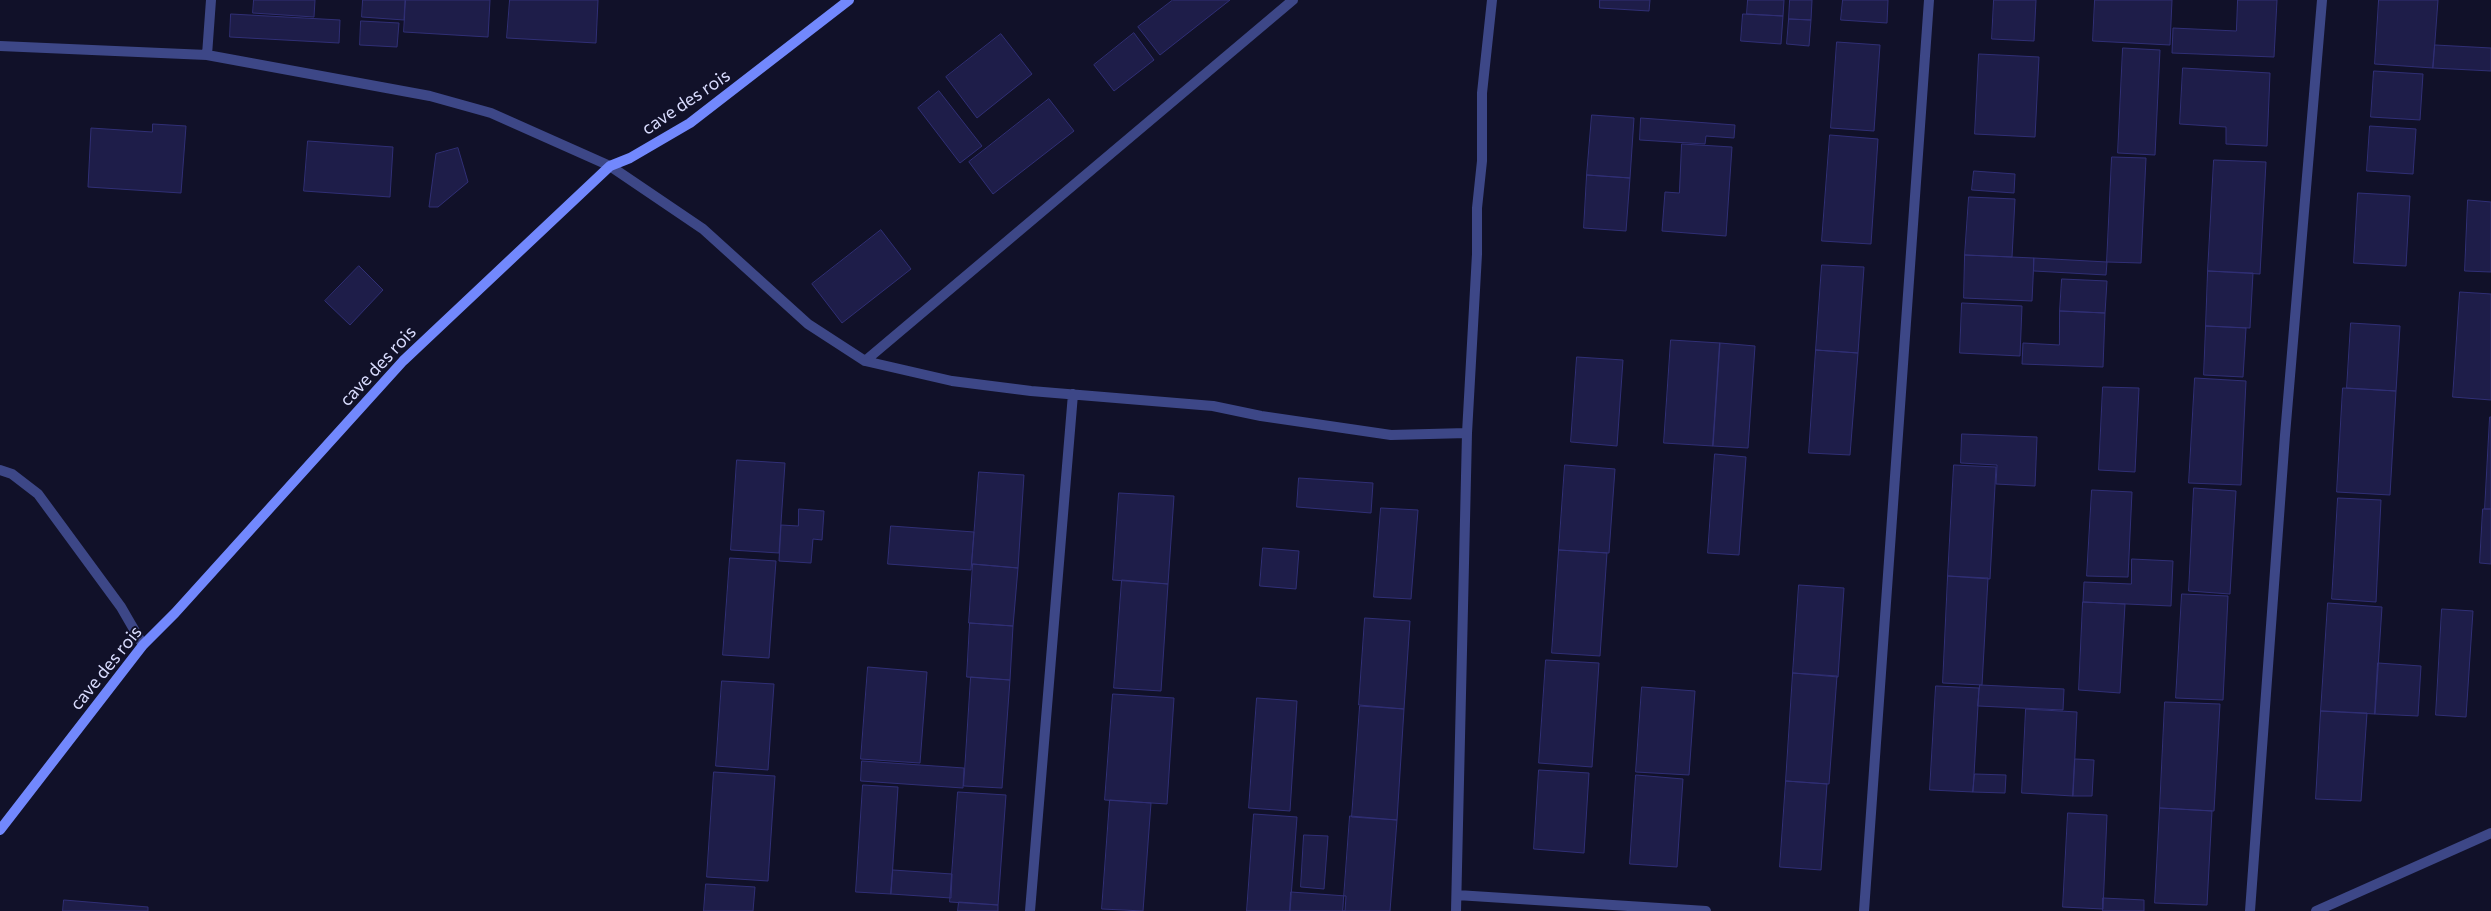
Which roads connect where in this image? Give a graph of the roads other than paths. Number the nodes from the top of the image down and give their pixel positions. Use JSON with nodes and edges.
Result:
{"nodes":[{"id":1,"x":211,"y":0,"type":"edge"},
{"id":2,"x":849,"y":0,"type":"edge"},
{"id":3,"x":1292,"y":0,"type":"edge"},
{"id":4,"x":1492,"y":0,"type":"edge"},
{"id":5,"x":1930,"y":0,"type":"edge"},
{"id":6,"x":2322,"y":0,"type":"edge"},
{"id":7,"x":0,"y":46,"type":"edge"},
{"id":8,"x":207,"y":55,"type":"junction"},
{"id":9,"x":610,"y":166,"type":"junction"},
{"id":10,"x":865,"y":361,"type":"junction"},
{"id":11,"x":1073,"y":394,"type":"junction"},
{"id":12,"x":1467,"y":434,"type":"junction"},
{"id":13,"x":0,"y":470,"type":"edge"},
{"id":14,"x":143,"y":645,"type":"junction"},
{"id":15,"x":0,"y":830,"type":"edge"},
{"id":16,"x":2491,"y":833,"type":"edge"},
{"id":17,"x":1457,"y":895,"type":"junction"},
{"id":18,"x":1030,"y":911,"type":"edge"},
{"id":19,"x":1456,"y":911,"type":"edge"},
{"id":20,"x":1706,"y":911,"type":"edge"},
{"id":21,"x":1864,"y":911,"type":"edge"},
{"id":22,"x":2250,"y":911,"type":"edge"},
{"id":23,"x":2316,"y":911,"type":"edge"}],
"edges":[{"from":1,"to":8,"type":"street"},
{"from":2,"to":9,"type":"street","name":"cave des rois"},
{"from":3,"to":10,"type":"street"},
{"from":4,"to":12,"type":"street"},
{"from":5,"to":21,"type":"street"},
{"from":6,"to":22,"type":"street"},
{"from":7,"to":8,"type":"street"},
{"from":8,"to":9,"type":"street"},
{"from":9,"to":10,"type":"street"},
{"from":9,"to":14,"type":"street","name":"cave des rois"},
{"from":10,"to":11,"type":"street"},
{"from":11,"to":12,"type":"street"},
{"from":11,"to":18,"type":"street"},
{"from":12,"to":17,"type":"street"},
{"from":13,"to":14,"type":"street"},
{"from":14,"to":15,"type":"street","name":"cave des rois"},
{"from":16,"to":23,"type":"street"},
{"from":17,"to":19,"type":"street"},
{"from":17,"to":20,"type":"street"}]}
